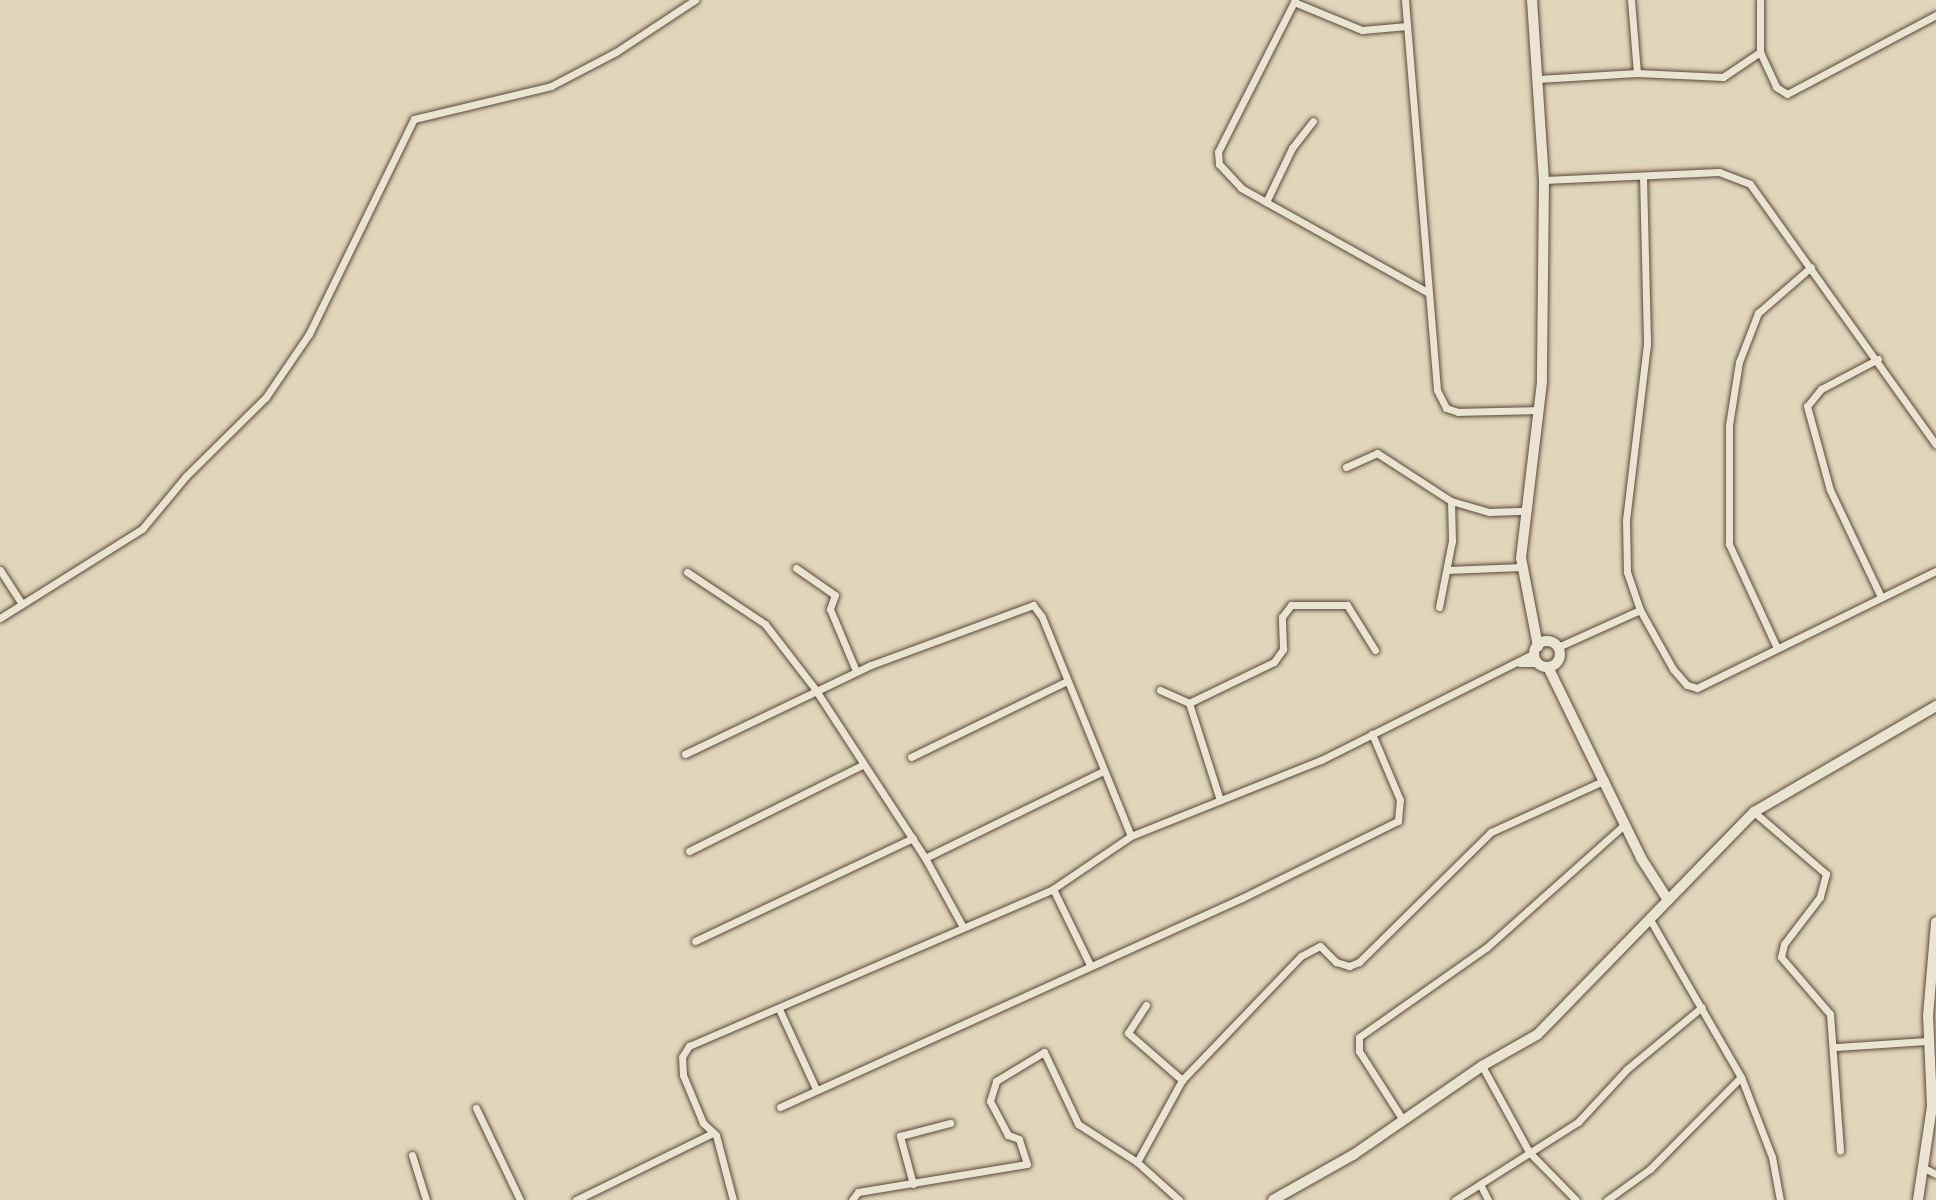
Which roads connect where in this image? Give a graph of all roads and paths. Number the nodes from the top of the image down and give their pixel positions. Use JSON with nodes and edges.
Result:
{"nodes":[{"id":1,"x":695,"y":0,"type":"edge"},
{"id":2,"x":1405,"y":0,"type":"edge"},
{"id":3,"x":1532,"y":0,"type":"edge"},
{"id":4,"x":1631,"y":0,"type":"edge"},
{"id":5,"x":1760,"y":0,"type":"edge"},
{"id":6,"x":1295,"y":1,"type":"edge"},
{"id":7,"x":1936,"y":15,"type":"edge"},
{"id":8,"x":1407,"y":26,"type":"junction"},
{"id":9,"x":1760,"y":52,"type":"junction"},
{"id":10,"x":1637,"y":73,"type":"junction"},
{"id":11,"x":1538,"y":79,"type":"junction"},
{"id":12,"x":1313,"y":121,"type":"dead end"},
{"id":13,"x":1643,"y":176,"type":"junction"},
{"id":14,"x":1544,"y":180,"type":"junction"},
{"id":15,"x":1266,"y":202,"type":"junction"},
{"id":16,"x":1811,"y":267,"type":"junction"},
{"id":17,"x":1429,"y":293,"type":"junction"},
{"id":18,"x":1878,"y":359,"type":"junction"},
{"id":19,"x":1538,"y":410,"type":"junction"},
{"id":20,"x":1936,"y":445,"type":"edge"},
{"id":21,"x":1346,"y":467,"type":"dead end"},
{"id":22,"x":1451,"y":501,"type":"junction"},
{"id":23,"x":1526,"y":511,"type":"junction"},
{"id":24,"x":1522,"y":567,"type":"junction"},
{"id":25,"x":796,"y":568,"type":"dead end"},
{"id":26,"x":0,"y":570,"type":"edge"},
{"id":27,"x":1447,"y":570,"type":"junction"},
{"id":28,"x":1936,"y":571,"type":"edge"},
{"id":29,"x":687,"y":572,"type":"dead end"},
{"id":30,"x":1881,"y":597,"type":"junction"},
{"id":31,"x":22,"y":604,"type":"junction"},
{"id":32,"x":1439,"y":607,"type":"dead end"},
{"id":33,"x":1640,"y":610,"type":"junction"},
{"id":34,"x":0,"y":618,"type":"edge"},
{"id":35,"x":1558,"y":647,"type":"junction"},
{"id":36,"x":1777,"y":648,"type":"junction"},
{"id":37,"x":1375,"y":650,"type":"dead end"},
{"id":38,"x":1540,"y":651,"type":"junction"},
{"id":39,"x":1559,"y":660,"type":"junction"},
{"id":40,"x":856,"y":671,"type":"junction"},
{"id":41,"x":1065,"y":682,"type":"junction"},
{"id":42,"x":1562,"y":687,"type":"junction"},
{"id":43,"x":815,"y":689,"type":"junction"},
{"id":44,"x":1160,"y":690,"type":"dead end"},
{"id":45,"x":1189,"y":703,"type":"junction"},
{"id":46,"x":1936,"y":706,"type":"edge"},
{"id":47,"x":1372,"y":734,"type":"junction"},
{"id":48,"x":685,"y":754,"type":"dead end"},
{"id":49,"x":911,"y":757,"type":"dead end"},
{"id":50,"x":862,"y":765,"type":"junction"},
{"id":51,"x":1103,"y":771,"type":"junction"},
{"id":52,"x":1605,"y":780,"type":"junction"},
{"id":53,"x":1220,"y":800,"type":"junction"},
{"id":54,"x":1754,"y":812,"type":"junction"},
{"id":55,"x":1624,"y":825,"type":"junction"},
{"id":56,"x":1131,"y":836,"type":"junction"},
{"id":57,"x":913,"y":838,"type":"junction"},
{"id":58,"x":689,"y":851,"type":"dead end"},
{"id":59,"x":925,"y":858,"type":"junction"},
{"id":60,"x":1053,"y":889,"type":"junction"},
{"id":61,"x":1668,"y":900,"type":"junction"},
{"id":62,"x":1936,"y":922,"type":"edge"},
{"id":63,"x":1652,"y":923,"type":"junction"},
{"id":64,"x":963,"y":927,"type":"junction"},
{"id":65,"x":695,"y":941,"type":"dead end"},
{"id":66,"x":1090,"y":965,"type":"junction"},
{"id":67,"x":1146,"y":1005,"type":"dead end"},
{"id":68,"x":1702,"y":1007,"type":"junction"},
{"id":69,"x":779,"y":1009,"type":"junction"},
{"id":70,"x":1927,"y":1041,"type":"junction"},
{"id":71,"x":1836,"y":1047,"type":"junction"},
{"id":72,"x":1482,"y":1066,"type":"junction"},
{"id":73,"x":1741,"y":1077,"type":"junction"},
{"id":74,"x":1182,"y":1080,"type":"junction"},
{"id":75,"x":816,"y":1089,"type":"junction"},
{"id":76,"x":1934,"y":1096,"type":"edge"},
{"id":77,"x":780,"y":1107,"type":"dead end"},
{"id":78,"x":476,"y":1108,"type":"dead end"},
{"id":79,"x":1403,"y":1120,"type":"junction"},
{"id":80,"x":950,"y":1123,"type":"dead end"},
{"id":81,"x":713,"y":1133,"type":"junction"},
{"id":82,"x":1840,"y":1151,"type":"dead end"},
{"id":83,"x":1529,"y":1152,"type":"junction"},
{"id":84,"x":412,"y":1155,"type":"dead end"},
{"id":85,"x":1137,"y":1162,"type":"junction"},
{"id":86,"x":1924,"y":1168,"type":"junction"},
{"id":87,"x":1936,"y":1174,"type":"edge"},
{"id":88,"x":913,"y":1184,"type":"junction"},
{"id":89,"x":1480,"y":1184,"type":"junction"},
{"id":90,"x":426,"y":1200,"type":"edge"},
{"id":91,"x":520,"y":1200,"type":"edge"},
{"id":92,"x":576,"y":1200,"type":"edge"},
{"id":93,"x":733,"y":1200,"type":"edge"},
{"id":94,"x":852,"y":1200,"type":"edge"},
{"id":95,"x":1179,"y":1200,"type":"edge"},
{"id":96,"x":1273,"y":1200,"type":"edge"},
{"id":97,"x":1455,"y":1200,"type":"edge"},
{"id":98,"x":1488,"y":1200,"type":"edge"},
{"id":99,"x":1576,"y":1200,"type":"edge"},
{"id":100,"x":1607,"y":1200,"type":"edge"},
{"id":101,"x":1780,"y":1200,"type":"edge"},
{"id":102,"x":1918,"y":1200,"type":"edge"}],
"edges":[{"from":1,"to":31,"type":"street"},
{"from":2,"to":8,"type":"street"},
{"from":3,"to":11,"type":"street"},
{"from":4,"to":10,"type":"street"},
{"from":5,"to":9,"type":"street"},
{"from":6,"to":8,"type":"street"},
{"from":6,"to":15,"type":"street"},
{"from":7,"to":9,"type":"street"},
{"from":8,"to":17,"type":"street"},
{"from":9,"to":10,"type":"street"},
{"from":10,"to":11,"type":"street"},
{"from":11,"to":14,"type":"street"},
{"from":12,"to":15,"type":"street"},
{"from":13,"to":14,"type":"street"},
{"from":13,"to":16,"type":"street"},
{"from":13,"to":33,"type":"street"},
{"from":14,"to":19,"type":"street"},
{"from":15,"to":17,"type":"street"},
{"from":16,"to":18,"type":"street"},
{"from":16,"to":36,"type":"street"},
{"from":17,"to":19,"type":"street"},
{"from":18,"to":20,"type":"street"},
{"from":18,"to":30,"type":"street"},
{"from":19,"to":23,"type":"street"},
{"from":21,"to":22,"type":"street"},
{"from":22,"to":23,"type":"street"},
{"from":22,"to":27,"type":"street"},
{"from":23,"to":24,"type":"street"},
{"from":24,"to":27,"type":"street"},
{"from":24,"to":38,"type":"street"},
{"from":25,"to":40,"type":"street"},
{"from":26,"to":31,"type":"street"},
{"from":27,"to":32,"type":"street"},
{"from":28,"to":30,"type":"street"},
{"from":29,"to":43,"type":"street"},
{"from":30,"to":36,"type":"street"},
{"from":31,"to":34,"type":"street"},
{"from":33,"to":35,"type":"street"},
{"from":33,"to":36,"type":"street"},
{"from":35,"to":38,"type":"street"},
{"from":35,"to":39,"type":"street"},
{"from":37,"to":45,"type":"street"},
{"from":38,"to":39,"type":"street"},
{"from":38,"to":42,"type":"street"},
{"from":38,"to":47,"type":"street"},
{"from":39,"to":42,"type":"street"},
{"from":40,"to":41,"type":"street"},
{"from":40,"to":43,"type":"street"},
{"from":41,"to":49,"type":"street"},
{"from":41,"to":51,"type":"street"},
{"from":42,"to":52,"type":"street"},
{"from":43,"to":48,"type":"street"},
{"from":43,"to":50,"type":"street"},
{"from":44,"to":45,"type":"street"},
{"from":45,"to":53,"type":"street"},
{"from":46,"to":54,"type":"street"},
{"from":47,"to":53,"type":"street"},
{"from":47,"to":66,"type":"street"},
{"from":50,"to":57,"type":"street"},
{"from":50,"to":58,"type":"street"},
{"from":51,"to":56,"type":"street"},
{"from":51,"to":59,"type":"street"},
{"from":52,"to":55,"type":"street"},
{"from":52,"to":74,"type":"street"},
{"from":53,"to":56,"type":"street"},
{"from":54,"to":61,"type":"street"},
{"from":54,"to":71,"type":"street"},
{"from":55,"to":61,"type":"street"},
{"from":55,"to":79,"type":"street"},
{"from":56,"to":60,"type":"street"},
{"from":57,"to":59,"type":"street"},
{"from":57,"to":65,"type":"street"},
{"from":59,"to":64,"type":"street"},
{"from":60,"to":64,"type":"street"},
{"from":60,"to":66,"type":"street"},
{"from":61,"to":63,"type":"street"},
{"from":62,"to":70,"type":"street"},
{"from":63,"to":68,"type":"street"},
{"from":63,"to":72,"type":"street"},
{"from":64,"to":69,"type":"street"},
{"from":66,"to":75,"type":"street"},
{"from":67,"to":74,"type":"street"},
{"from":68,"to":73,"type":"street"},
{"from":68,"to":83,"type":"street"},
{"from":69,"to":75,"type":"street"},
{"from":69,"to":81,"type":"street"},
{"from":70,"to":71,"type":"street"},
{"from":70,"to":76,"type":"street"},
{"from":71,"to":82,"type":"street"},
{"from":72,"to":79,"type":"street"},
{"from":72,"to":83,"type":"street"},
{"from":73,"to":100,"type":"street"},
{"from":73,"to":101,"type":"street"},
{"from":74,"to":85,"type":"street"},
{"from":75,"to":77,"type":"street"},
{"from":76,"to":86,"type":"street"},
{"from":78,"to":91,"type":"street"},
{"from":79,"to":96,"type":"street"},
{"from":80,"to":88,"type":"street"},
{"from":81,"to":92,"type":"street"},
{"from":81,"to":93,"type":"street"},
{"from":83,"to":89,"type":"street"},
{"from":83,"to":99,"type":"street"},
{"from":84,"to":90,"type":"street"},
{"from":85,"to":88,"type":"street"},
{"from":85,"to":95,"type":"street"},
{"from":86,"to":87,"type":"street"},
{"from":86,"to":102,"type":"street"},
{"from":88,"to":94,"type":"street"},
{"from":89,"to":97,"type":"street"},
{"from":89,"to":98,"type":"street"}]}
